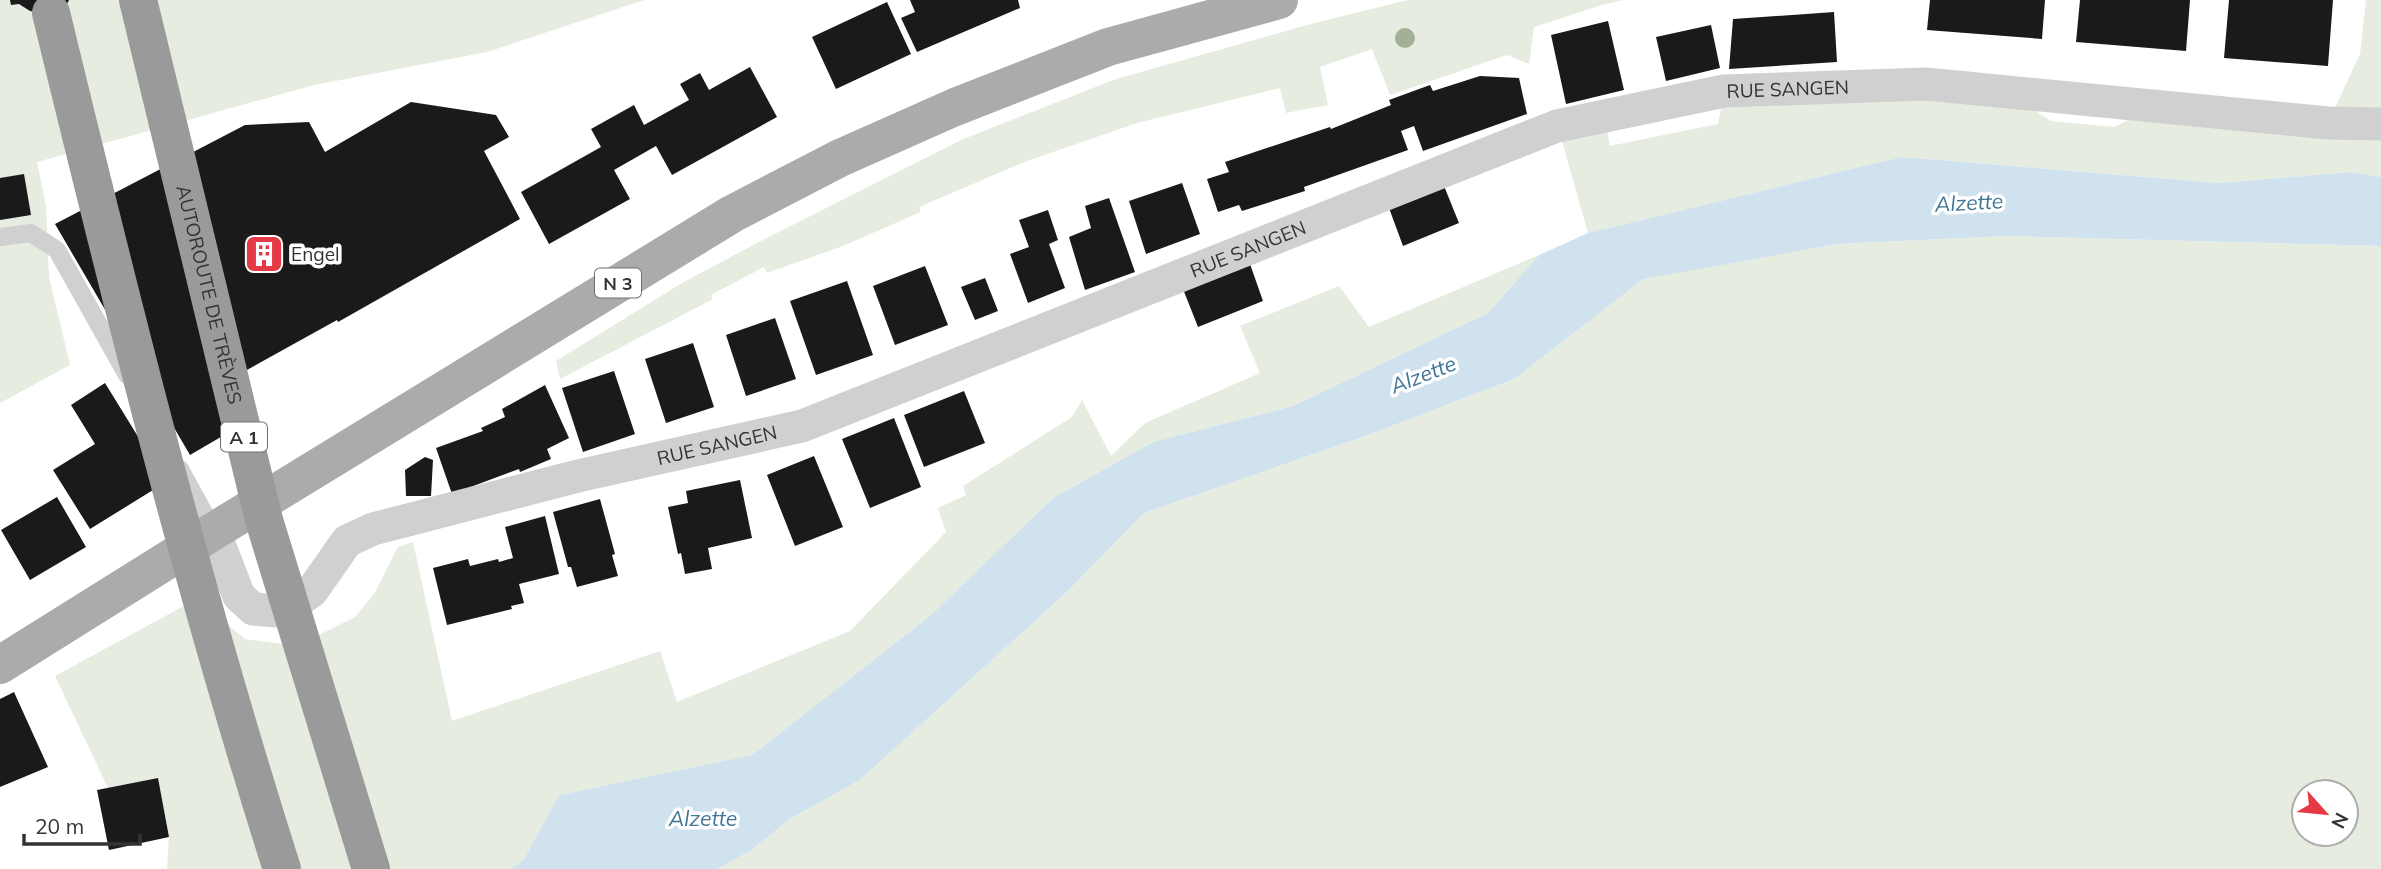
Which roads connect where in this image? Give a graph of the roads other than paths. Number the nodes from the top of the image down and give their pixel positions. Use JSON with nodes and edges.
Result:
{"nodes":[{"id":1,"x":138,"y":0,"type":"edge"},
{"id":2,"x":1279,"y":0,"type":"edge"},
{"id":3,"x":51,"y":13,"type":"dead end"},
{"id":4,"x":2381,"y":124,"type":"edge"},
{"id":5,"x":0,"y":237,"type":"edge"},
{"id":6,"x":214,"y":531,"type":"junction"},
{"id":7,"x":0,"y":665,"type":"edge"},
{"id":8,"x":282,"y":869,"type":"edge"},
{"id":9,"x":370,"y":869,"type":"edge"}],
"edges":[{"from":1,"to":9,"type":"highway","name":"AUTOROUTE DE TRÈVES","number":"A 1","bridge":true},
{"from":2,"to":6,"type":"main road","number":"N 3"},
{"from":3,"to":8,"type":"highway","bridge":true},
{"from":4,"to":6,"type":"street","name":"RUE SANGEN"},
{"from":5,"to":6,"type":"lane"},
{"from":6,"to":7,"type":"main road","number":"N 3"}]}
